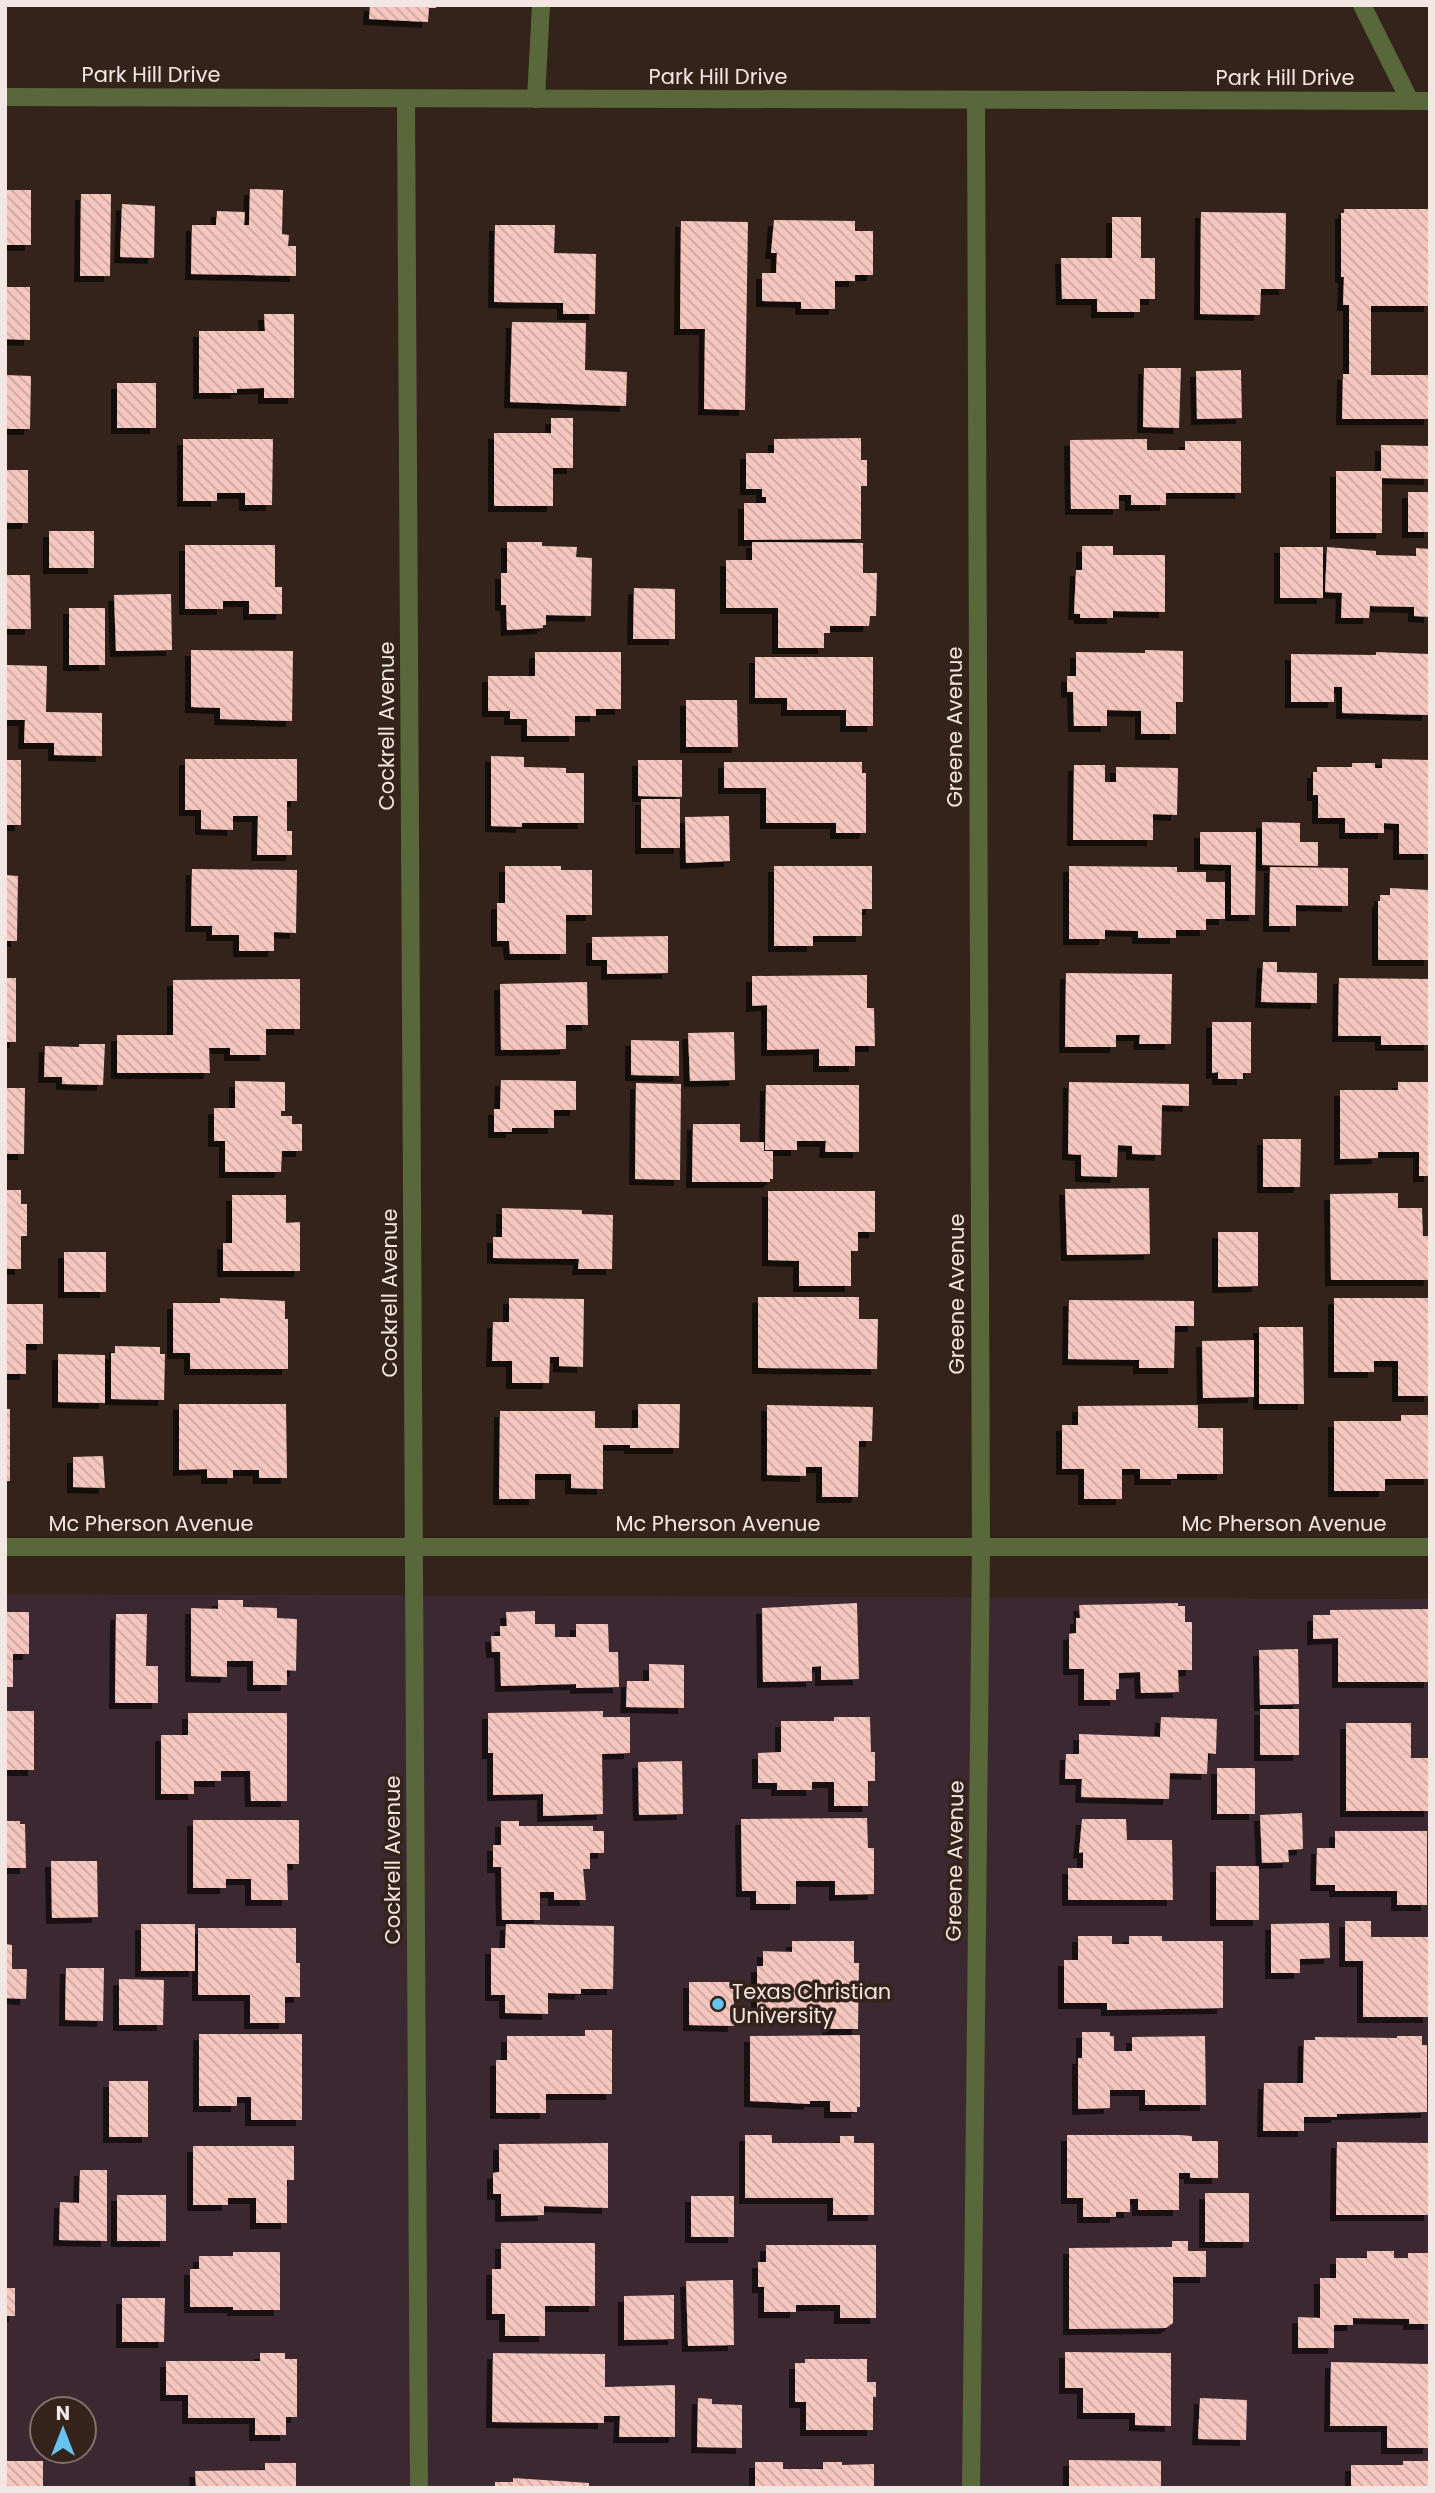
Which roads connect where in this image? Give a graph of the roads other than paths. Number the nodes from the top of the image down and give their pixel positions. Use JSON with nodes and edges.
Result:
{"nodes":[{"id":1,"x":541,"y":5,"type":"edge"},
{"id":2,"x":1362,"y":5,"type":"edge"},
{"id":3,"x":5,"y":97,"type":"edge"},
{"id":4,"x":406,"y":99,"type":"junction"},
{"id":5,"x":536,"y":99,"type":"junction"},
{"id":6,"x":976,"y":100,"type":"junction"},
{"id":7,"x":1410,"y":102,"type":"junction"},
{"id":8,"x":1430,"y":102,"type":"edge"},
{"id":9,"x":5,"y":1547,"type":"edge"},
{"id":10,"x":414,"y":1547,"type":"junction"},
{"id":11,"x":981,"y":1547,"type":"junction"},
{"id":12,"x":1430,"y":1547,"type":"edge"},
{"id":13,"x":419,"y":2488,"type":"edge"},
{"id":14,"x":971,"y":2488,"type":"edge"}],
"edges":[{"from":1,"to":5,"type":"street"},
{"from":2,"to":7,"type":"street"},
{"from":3,"to":4,"type":"street","name":"Park Hill Drive"},
{"from":4,"to":5,"type":"street","name":"Park Hill Drive"},
{"from":4,"to":10,"type":"street","name":"Cockrell Avenue"},
{"from":5,"to":6,"type":"street","name":"Park Hill Drive"},
{"from":6,"to":7,"type":"street","name":"Park Hill Drive"},
{"from":6,"to":11,"type":"street","name":"Greene Avenue"},
{"from":7,"to":8,"type":"street","name":"Park Hill Drive"},
{"from":9,"to":10,"type":"street","name":"Mc Pherson Avenue"},
{"from":10,"to":11,"type":"street","name":"Mc Pherson Avenue"},
{"from":10,"to":13,"type":"street","name":"Cockrell Avenue"},
{"from":11,"to":12,"type":"street","name":"Mc Pherson Avenue"},
{"from":11,"to":14,"type":"street","name":"Greene Avenue"}]}
